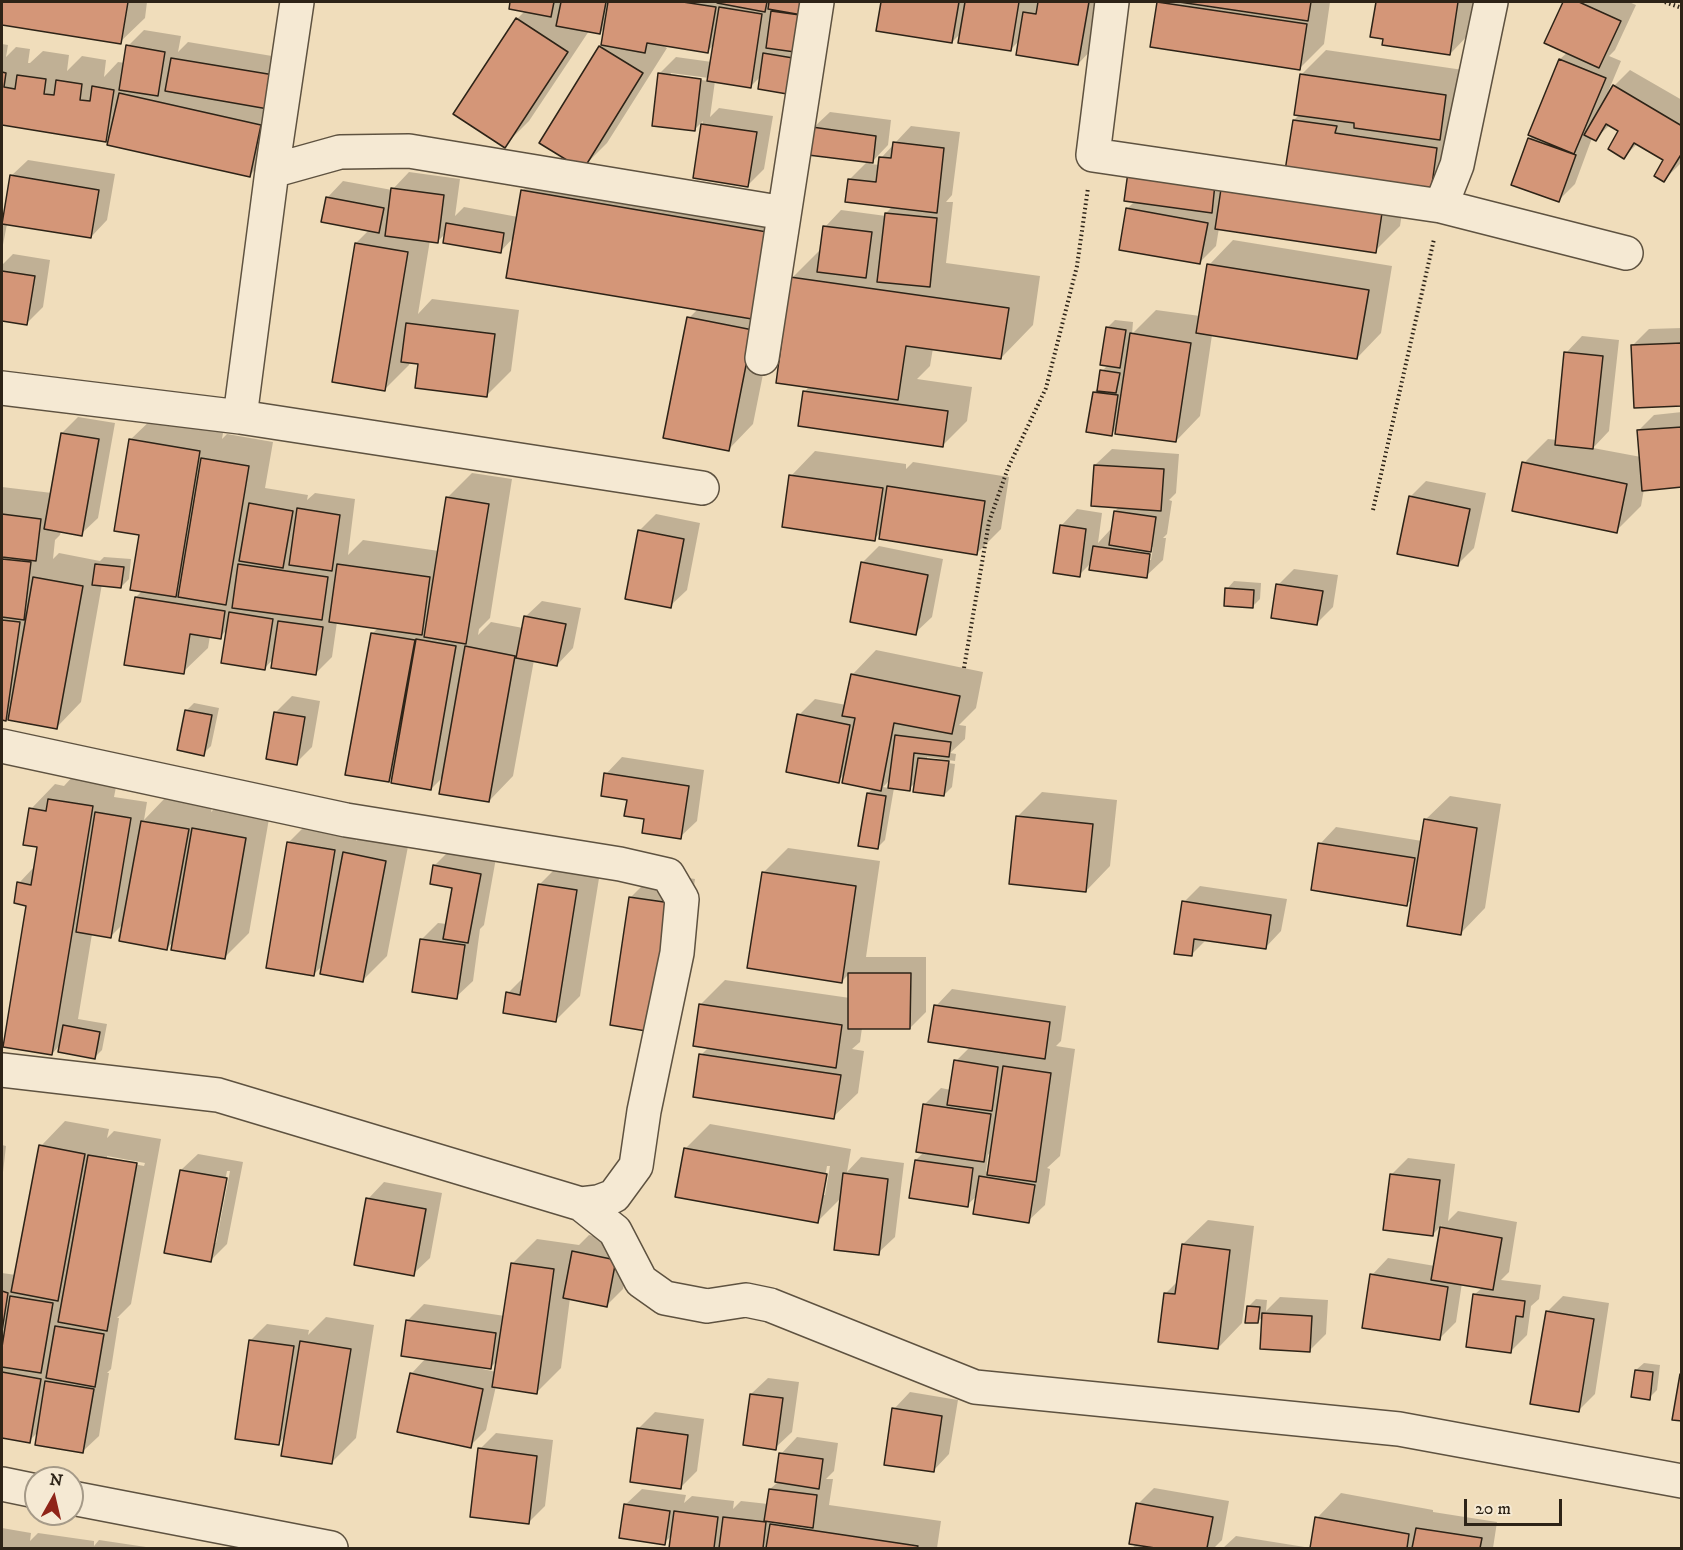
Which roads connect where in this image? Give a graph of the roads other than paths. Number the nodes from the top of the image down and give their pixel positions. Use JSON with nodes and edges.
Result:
{"nodes":[{"id":1,"x":297,"y":2,"type":"edge"},
{"id":2,"x":817,"y":2,"type":"edge"},
{"id":3,"x":1112,"y":2,"type":"edge"},
{"id":4,"x":1491,"y":2,"type":"edge"},
{"id":5,"x":272,"y":171,"type":"junction"},
{"id":6,"x":1441,"y":206,"type":"junction"},
{"id":7,"x":784,"y":213,"type":"junction"},
{"id":8,"x":1626,"y":253,"type":"dead end"},
{"id":9,"x":762,"y":358,"type":"dead end"},
{"id":10,"x":2,"y":388,"type":"edge"},
{"id":11,"x":240,"y":417,"type":"junction"},
{"id":12,"x":702,"y":488,"type":"dead end"},
{"id":13,"x":2,"y":746,"type":"edge"},
{"id":14,"x":2,"y":1071,"type":"edge"},
{"id":15,"x":581,"y":1204,"type":"junction"},
{"id":16,"x":1682,"y":1481,"type":"edge"},
{"id":17,"x":2,"y":1484,"type":"edge"},
{"id":18,"x":24,"y":1489,"type":"edge"},
{"id":19,"x":84,"y":1500,"type":"edge"},
{"id":20,"x":331,"y":1548,"type":"edge"}],
"edges":[{"from":1,"to":5,"type":"street"},
{"from":2,"to":7,"type":"street"},
{"from":3,"to":6,"type":"street"},
{"from":4,"to":6,"type":"street"},
{"from":5,"to":7,"type":"street"},
{"from":5,"to":11,"type":"street"},
{"from":6,"to":8,"type":"street"},
{"from":7,"to":9,"type":"street"},
{"from":10,"to":11,"type":"street"},
{"from":11,"to":12,"type":"street"},
{"from":13,"to":15,"type":"street"},
{"from":14,"to":15,"type":"street"},
{"from":15,"to":16,"type":"street"},
{"from":17,"to":18,"type":"street"},
{"from":19,"to":20,"type":"street"}]}
